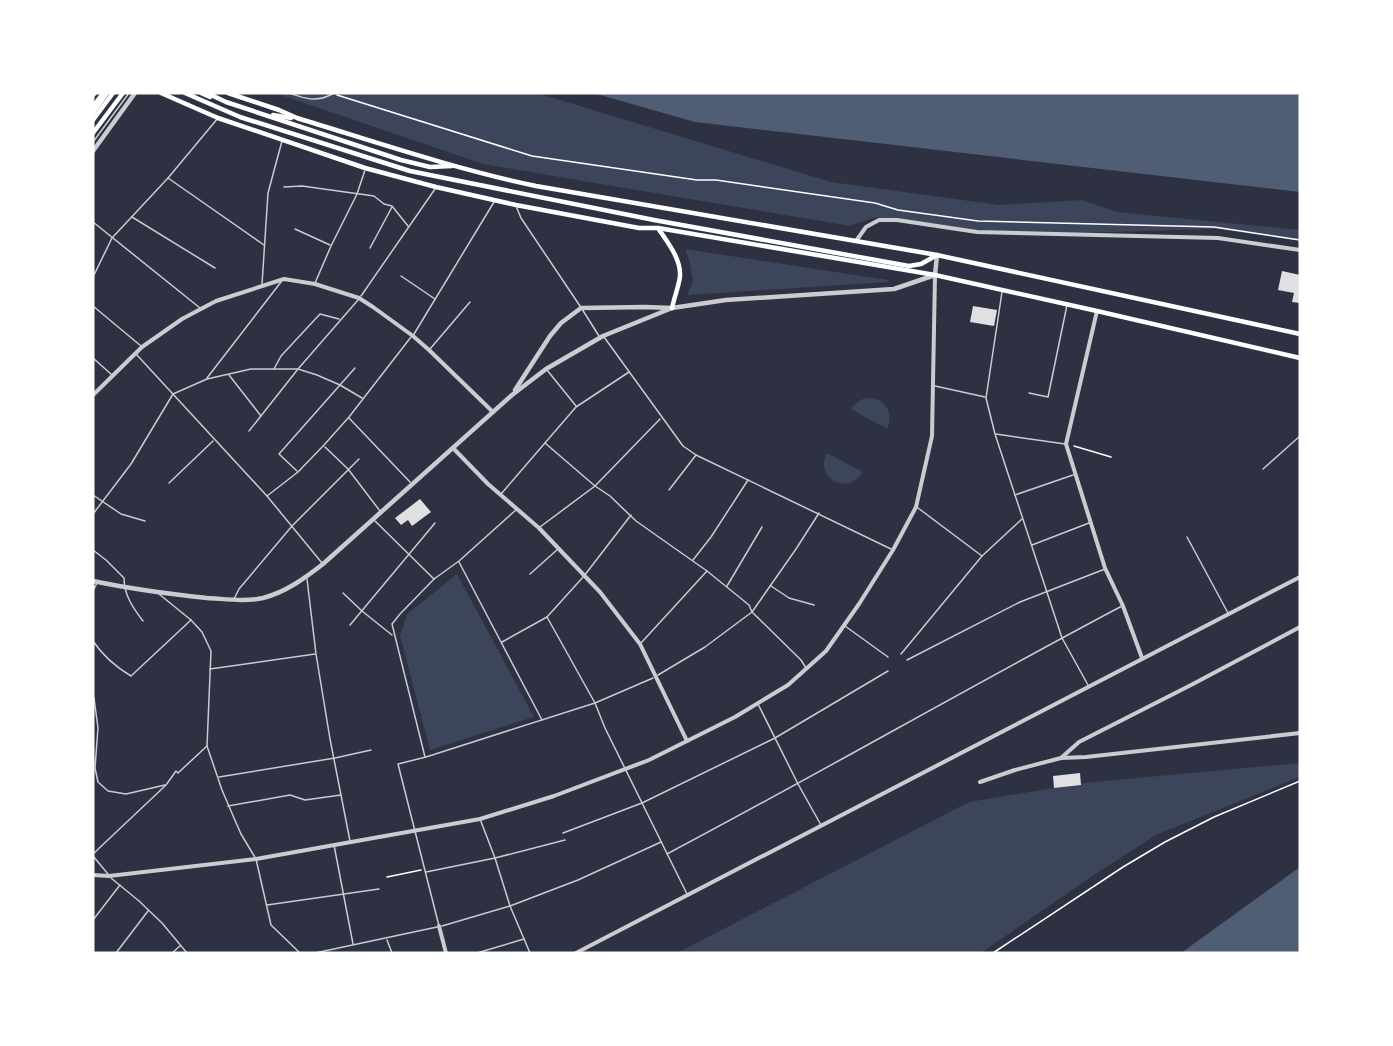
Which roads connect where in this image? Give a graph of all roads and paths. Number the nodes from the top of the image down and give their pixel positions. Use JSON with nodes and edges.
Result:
{"nodes":[{"id":1,"x":105,"y":93,"type":"edge"},
{"id":2,"x":113,"y":93,"type":"edge"},
{"id":3,"x":123,"y":93,"type":"edge"},
{"id":4,"x":129,"y":93,"type":"edge"},
{"id":5,"x":135,"y":93,"type":"edge"},
{"id":6,"x":161,"y":93,"type":"edge"},
{"id":7,"x":185,"y":93,"type":"edge"},
{"id":8,"x":201,"y":93,"type":"edge"},
{"id":9,"x":207,"y":93,"type":"edge"},
{"id":10,"x":228,"y":93,"type":"edge"},
{"id":11,"x":289,"y":93,"type":"edge"},
{"id":12,"x":332,"y":93,"type":"edge"},
{"id":13,"x":93,"y":107,"type":"edge"},
{"id":14,"x":93,"y":113,"type":"edge"},
{"id":15,"x":218,"y":118,"type":"junction"},
{"id":16,"x":297,"y":118,"type":"junction"},
{"id":17,"x":93,"y":120,"type":"edge"},
{"id":18,"x":93,"y":134,"type":"edge"},
{"id":19,"x":282,"y":140,"type":"junction"},
{"id":20,"x":93,"y":142,"type":"edge"},
{"id":21,"x":93,"y":151,"type":"edge"},
{"id":22,"x":455,"y":166,"type":"junction"},
{"id":23,"x":365,"y":168,"type":"junction"},
{"id":24,"x":168,"y":178,"type":"junction"},
{"id":25,"x":284,"y":187,"type":"dead end"},
{"id":26,"x":436,"y":188,"type":"junction"},
{"id":27,"x":357,"y":194,"type":"junction"},
{"id":28,"x":495,"y":200,"type":"junction"},
{"id":29,"x":516,"y":205,"type":"junction"},
{"id":30,"x":392,"y":206,"type":"junction"},
{"id":31,"x":132,"y":216,"type":"junction"},
{"id":32,"x":93,"y":222,"type":"edge"},
{"id":33,"x":409,"y":227,"type":"junction"},
{"id":34,"x":657,"y":228,"type":"junction"},
{"id":35,"x":295,"y":229,"type":"dead end"},
{"id":36,"x":112,"y":238,"type":"junction"},
{"id":37,"x":1300,"y":240,"type":"edge"},
{"id":38,"x":856,"y":241,"type":"junction"},
{"id":39,"x":265,"y":245,"type":"junction"},
{"id":40,"x":331,"y":246,"type":"junction"},
{"id":41,"x":370,"y":248,"type":"dead end"},
{"id":42,"x":1300,"y":250,"type":"edge"},
{"id":43,"x":937,"y":255,"type":"junction"},
{"id":44,"x":215,"y":268,"type":"dead end"},
{"id":45,"x":96,"y":269,"type":"junction"},
{"id":46,"x":93,"y":270,"type":"edge"},
{"id":47,"x":935,"y":275,"type":"junction"},
{"id":48,"x":401,"y":276,"type":"dead end"},
{"id":49,"x":93,"y":277,"type":"edge"},
{"id":50,"x":284,"y":279,"type":"junction"},
{"id":51,"x":315,"y":284,"type":"junction"},
{"id":52,"x":262,"y":285,"type":"junction"},
{"id":53,"x":1002,"y":289,"type":"junction"},
{"id":54,"x":359,"y":298,"type":"junction"},
{"id":55,"x":435,"y":299,"type":"junction"},
{"id":56,"x":470,"y":302,"type":"dead end"},
{"id":57,"x":1067,"y":304,"type":"junction"},
{"id":58,"x":93,"y":306,"type":"edge"},
{"id":59,"x":581,"y":308,"type":"junction"},
{"id":60,"x":201,"y":309,"type":"junction"},
{"id":61,"x":672,"y":309,"type":"junction"},
{"id":62,"x":1096,"y":311,"type":"junction"},
{"id":63,"x":340,"y":319,"type":"junction"},
{"id":64,"x":1300,"y":334,"type":"edge"},
{"id":65,"x":413,"y":336,"type":"junction"},
{"id":66,"x":602,"y":337,"type":"junction"},
{"id":67,"x":142,"y":347,"type":"junction"},
{"id":68,"x":429,"y":350,"type":"junction"},
{"id":69,"x":135,"y":354,"type":"junction"},
{"id":70,"x":93,"y":357,"type":"edge"},
{"id":71,"x":1300,"y":358,"type":"edge"},
{"id":72,"x":355,"y":368,"type":"dead end"},
{"id":73,"x":274,"y":369,"type":"junction"},
{"id":74,"x":298,"y":369,"type":"junction"},
{"id":75,"x":546,"y":369,"type":"junction"},
{"id":76,"x":629,"y":371,"type":"junction"},
{"id":77,"x":228,"y":374,"type":"junction"},
{"id":78,"x":112,"y":376,"type":"junction"},
{"id":79,"x":207,"y":379,"type":"junction"},
{"id":80,"x":340,"y":385,"type":"junction"},
{"id":81,"x":932,"y":385,"type":"junction"},
{"id":82,"x":1029,"y":393,"type":"dead end"},
{"id":83,"x":173,"y":394,"type":"junction"},
{"id":84,"x":93,"y":395,"type":"edge"},
{"id":85,"x":512,"y":395,"type":"junction"},
{"id":86,"x":362,"y":398,"type":"junction"},
{"id":87,"x":986,"y":398,"type":"junction"},
{"id":88,"x":576,"y":407,"type":"junction"},
{"id":89,"x":493,"y":412,"type":"junction"},
{"id":90,"x":262,"y":417,"type":"junction"},
{"id":91,"x":349,"y":417,"type":"junction"},
{"id":92,"x":662,"y":417,"type":"junction"},
{"id":93,"x":249,"y":431,"type":"dead end"},
{"id":94,"x":995,"y":434,"type":"junction"},
{"id":95,"x":1300,"y":436,"type":"edge"},
{"id":96,"x":214,"y":440,"type":"junction"},
{"id":97,"x":545,"y":443,"type":"junction"},
{"id":98,"x":1066,"y":444,"type":"junction"},
{"id":99,"x":324,"y":446,"type":"junction"},
{"id":100,"x":453,"y":448,"type":"junction"},
{"id":101,"x":696,"y":455,"type":"junction"},
{"id":102,"x":1111,"y":457,"type":"dead end"},
{"id":103,"x":358,"y":459,"type":"dead end"},
{"id":104,"x":348,"y":469,"type":"junction"},
{"id":105,"x":1263,"y":470,"type":"dead end"},
{"id":106,"x":298,"y":472,"type":"junction"},
{"id":107,"x":1075,"y":474,"type":"junction"},
{"id":108,"x":748,"y":479,"type":"junction"},
{"id":109,"x":169,"y":483,"type":"dead end"},
{"id":110,"x":412,"y":485,"type":"junction"},
{"id":111,"x":595,"y":486,"type":"junction"},
{"id":112,"x":669,"y":490,"type":"dead end"},
{"id":113,"x":93,"y":495,"type":"edge"},
{"id":114,"x":500,"y":495,"type":"junction"},
{"id":115,"x":1014,"y":495,"type":"junction"},
{"id":116,"x":267,"y":496,"type":"junction"},
{"id":117,"x":102,"y":501,"type":"junction"},
{"id":118,"x":916,"y":507,"type":"junction"},
{"id":119,"x":518,"y":508,"type":"junction"},
{"id":120,"x":381,"y":512,"type":"junction"},
{"id":121,"x":819,"y":513,"type":"junction"},
{"id":122,"x":93,"y":514,"type":"edge"},
{"id":123,"x":631,"y":515,"type":"junction"},
{"id":124,"x":1023,"y":518,"type":"junction"},
{"id":125,"x":373,"y":519,"type":"junction"},
{"id":126,"x":145,"y":521,"type":"dead end"},
{"id":127,"x":1091,"y":522,"type":"junction"},
{"id":128,"x":435,"y":523,"type":"dead end"},
{"id":129,"x":292,"y":526,"type":"junction"},
{"id":130,"x":762,"y":527,"type":"dead end"},
{"id":131,"x":539,"y":528,"type":"junction"},
{"id":132,"x":1187,"y":537,"type":"dead end"},
{"id":133,"x":1031,"y":545,"type":"junction"},
{"id":134,"x":558,"y":549,"type":"junction"},
{"id":135,"x":93,"y":550,"type":"edge"},
{"id":136,"x":893,"y":550,"type":"junction"},
{"id":137,"x":409,"y":554,"type":"junction"},
{"id":138,"x":982,"y":556,"type":"junction"},
{"id":139,"x":692,"y":560,"type":"junction"},
{"id":140,"x":459,"y":561,"type":"junction"},
{"id":141,"x":323,"y":564,"type":"junction"},
{"id":142,"x":1105,"y":568,"type":"junction"},
{"id":143,"x":707,"y":571,"type":"junction"},
{"id":144,"x":530,"y":574,"type":"dead end"},
{"id":145,"x":584,"y":576,"type":"junction"},
{"id":146,"x":307,"y":577,"type":"junction"},
{"id":147,"x":1300,"y":577,"type":"edge"},
{"id":148,"x":434,"y":579,"type":"junction"},
{"id":149,"x":95,"y":581,"type":"edge"},
{"id":150,"x":726,"y":586,"type":"junction"},
{"id":151,"x":771,"y":586,"type":"junction"},
{"id":152,"x":124,"y":587,"type":"junction"},
{"id":153,"x":93,"y":591,"type":"edge"},
{"id":154,"x":1047,"y":592,"type":"junction"},
{"id":155,"x":343,"y":593,"type":"dead end"},
{"id":156,"x":158,"y":594,"type":"junction"},
{"id":157,"x":234,"y":600,"type":"junction"},
{"id":158,"x":813,"y":605,"type":"dead end"},
{"id":159,"x":1123,"y":606,"type":"junction"},
{"id":160,"x":362,"y":611,"type":"junction"},
{"id":161,"x":752,"y":612,"type":"junction"},
{"id":162,"x":1229,"y":614,"type":"junction"},
{"id":163,"x":547,"y":617,"type":"junction"},
{"id":164,"x":191,"y":620,"type":"junction"},
{"id":165,"x":143,"y":621,"type":"dead end"},
{"id":166,"x":350,"y":625,"type":"dead end"},
{"id":167,"x":844,"y":625,"type":"junction"},
{"id":168,"x":1300,"y":627,"type":"edge"},
{"id":169,"x":394,"y":636,"type":"junction"},
{"id":170,"x":1062,"y":638,"type":"junction"},
{"id":171,"x":93,"y":641,"type":"edge"},
{"id":172,"x":502,"y":642,"type":"junction"},
{"id":173,"x":640,"y":644,"type":"junction"},
{"id":174,"x":316,"y":654,"type":"junction"},
{"id":175,"x":901,"y":654,"type":"dead end"},
{"id":176,"x":888,"y":657,"type":"dead end"},
{"id":177,"x":1142,"y":658,"type":"junction"},
{"id":178,"x":907,"y":660,"type":"dead end"},
{"id":179,"x":807,"y":668,"type":"junction"},
{"id":180,"x":210,"y":669,"type":"junction"},
{"id":181,"x":888,"y":671,"type":"dead end"},
{"id":182,"x":656,"y":677,"type":"junction"},
{"id":183,"x":1088,"y":686,"type":"junction"},
{"id":184,"x":93,"y":696,"type":"edge"},
{"id":185,"x":595,"y":703,"type":"junction"},
{"id":186,"x":758,"y":703,"type":"junction"},
{"id":187,"x":542,"y":720,"type":"junction"},
{"id":188,"x":1300,"y":733,"type":"edge"},
{"id":189,"x":775,"y":738,"type":"junction"},
{"id":190,"x":687,"y":741,"type":"junction"},
{"id":191,"x":207,"y":746,"type":"junction"},
{"id":192,"x":371,"y":750,"type":"dead end"},
{"id":193,"x":426,"y":757,"type":"junction"},
{"id":194,"x":334,"y":758,"type":"junction"},
{"id":195,"x":1060,"y":758,"type":"junction"},
{"id":196,"x":625,"y":770,"type":"junction"},
{"id":197,"x":218,"y":777,"type":"junction"},
{"id":198,"x":1300,"y":781,"type":"edge"},
{"id":199,"x":980,"y":782,"type":"dead end"},
{"id":200,"x":798,"y":784,"type":"junction"},
{"id":201,"x":166,"y":785,"type":"junction"},
{"id":202,"x":342,"y":795,"type":"junction"},
{"id":203,"x":642,"y":803,"type":"junction"},
{"id":204,"x":228,"y":806,"type":"junction"},
{"id":205,"x":480,"y":819,"type":"junction"},
{"id":206,"x":821,"y":825,"type":"junction"},
{"id":207,"x":415,"y":830,"type":"junction"},
{"id":208,"x":563,"y":833,"type":"dead end"},
{"id":209,"x":565,"y":840,"type":"dead end"},
{"id":210,"x":351,"y":842,"type":"junction"},
{"id":211,"x":661,"y":842,"type":"junction"},
{"id":212,"x":334,"y":845,"type":"junction"},
{"id":213,"x":667,"y":854,"type":"junction"},
{"id":214,"x":93,"y":855,"type":"edge"},
{"id":215,"x":495,"y":858,"type":"junction"},
{"id":216,"x":256,"y":859,"type":"junction"},
{"id":217,"x":425,"y":870,"type":"junction"},
{"id":218,"x":93,"y":875,"type":"edge"},
{"id":219,"x":109,"y":876,"type":"junction"},
{"id":220,"x":387,"y":877,"type":"dead end"},
{"id":221,"x":120,"y":885,"type":"junction"},
{"id":222,"x":379,"y":889,"type":"dead end"},
{"id":223,"x":344,"y":894,"type":"junction"},
{"id":224,"x":688,"y":895,"type":"junction"},
{"id":225,"x":267,"y":905,"type":"junction"},
{"id":226,"x":510,"y":906,"type":"junction"},
{"id":227,"x":149,"y":910,"type":"junction"},
{"id":228,"x":93,"y":920,"type":"edge"},
{"id":229,"x":439,"y":926,"type":"junction"},
{"id":230,"x":387,"y":938,"type":"junction"},
{"id":231,"x":525,"y":938,"type":"junction"},
{"id":232,"x":353,"y":944,"type":"junction"},
{"id":233,"x":180,"y":945,"type":"junction"},
{"id":234,"x":116,"y":953,"type":"edge"},
{"id":235,"x":172,"y":953,"type":"edge"},
{"id":236,"x":187,"y":953,"type":"edge"},
{"id":237,"x":300,"y":953,"type":"edge"},
{"id":238,"x":315,"y":953,"type":"edge"},
{"id":239,"x":392,"y":953,"type":"edge"},
{"id":240,"x":446,"y":953,"type":"edge"},
{"id":241,"x":477,"y":953,"type":"edge"},
{"id":242,"x":530,"y":953,"type":"edge"},
{"id":243,"x":576,"y":953,"type":"edge"},
{"id":244,"x":993,"y":953,"type":"edge"}],
"edges":[{"from":1,"to":13,"type":"main road"},
{"from":1,"to":14,"type":"main road"},
{"from":2,"to":17,"type":"main road"},
{"from":3,"to":18,"type":"main road"},
{"from":4,"to":20,"type":"lane"},
{"from":5,"to":21,"type":"street"},
{"from":6,"to":15,"type":"main road"},
{"from":7,"to":43,"type":"main road"},
{"from":8,"to":16,"type":"main road"},
{"from":9,"to":22,"type":"main road"},
{"from":10,"to":16,"type":"main road"},
{"from":11,"to":12,"type":"lane"},
{"from":12,"to":37,"type":"path"},
{"from":15,"to":19,"type":"main road"},
{"from":15,"to":24,"type":"lane"},
{"from":16,"to":22,"type":"main road"},
{"from":19,"to":23,"type":"main road"},
{"from":19,"to":39,"type":"lane"},
{"from":22,"to":38,"type":"main road"},
{"from":23,"to":26,"type":"main road"},
{"from":23,"to":27,"type":"lane"},
{"from":24,"to":31,"type":"lane"},
{"from":24,"to":39,"type":"lane"},
{"from":25,"to":27,"type":"lane"},
{"from":26,"to":28,"type":"main road"},
{"from":26,"to":33,"type":"lane"},
{"from":27,"to":30,"type":"lane"},
{"from":27,"to":40,"type":"lane"},
{"from":28,"to":29,"type":"main road"},
{"from":28,"to":55,"type":"lane"},
{"from":29,"to":34,"type":"main road"},
{"from":29,"to":59,"type":"lane"},
{"from":30,"to":33,"type":"lane"},
{"from":30,"to":41,"type":"lane"},
{"from":31,"to":36,"type":"lane"},
{"from":31,"to":44,"type":"lane"},
{"from":32,"to":36,"type":"lane"},
{"from":33,"to":54,"type":"lane"},
{"from":34,"to":47,"type":"main road"},
{"from":34,"to":61,"type":"main road"},
{"from":35,"to":40,"type":"lane"},
{"from":36,"to":45,"type":"lane"},
{"from":36,"to":60,"type":"lane"},
{"from":38,"to":42,"type":"street"},
{"from":38,"to":43,"type":"main road"},
{"from":39,"to":52,"type":"lane"},
{"from":40,"to":51,"type":"lane"},
{"from":43,"to":47,"type":"street"},
{"from":43,"to":64,"type":"main road"},
{"from":45,"to":46,"type":"lane"},
{"from":45,"to":49,"type":"lane"},
{"from":47,"to":53,"type":"main road"},
{"from":47,"to":61,"type":"street"},
{"from":47,"to":81,"type":"street"},
{"from":48,"to":55,"type":"lane"},
{"from":50,"to":51,"type":"street"},
{"from":50,"to":52,"type":"street"},
{"from":50,"to":79,"type":"lane"},
{"from":51,"to":54,"type":"street"},
{"from":52,"to":60,"type":"street"},
{"from":53,"to":57,"type":"main road"},
{"from":53,"to":87,"type":"lane"},
{"from":54,"to":63,"type":"lane"},
{"from":54,"to":65,"type":"street"},
{"from":55,"to":65,"type":"lane"},
{"from":56,"to":68,"type":"lane"},
{"from":57,"to":62,"type":"main road"},
{"from":57,"to":82,"type":"lane"},
{"from":58,"to":67,"type":"lane"},
{"from":59,"to":61,"type":"street"},
{"from":59,"to":66,"type":"lane"},
{"from":59,"to":85,"type":"street"},
{"from":60,"to":67,"type":"street"},
{"from":61,"to":66,"type":"street"},
{"from":62,"to":71,"type":"main road"},
{"from":62,"to":98,"type":"street"},
{"from":63,"to":73,"type":"lane"},
{"from":63,"to":74,"type":"lane"},
{"from":65,"to":68,"type":"street"},
{"from":65,"to":86,"type":"lane"},
{"from":66,"to":75,"type":"street"},
{"from":66,"to":76,"type":"lane"},
{"from":67,"to":69,"type":"street"},
{"from":68,"to":89,"type":"street"},
{"from":69,"to":78,"type":"street"},
{"from":69,"to":83,"type":"lane"},
{"from":70,"to":78,"type":"lane"},
{"from":72,"to":80,"type":"lane"},
{"from":73,"to":74,"type":"lane"},
{"from":73,"to":77,"type":"lane"},
{"from":74,"to":80,"type":"lane"},
{"from":74,"to":90,"type":"lane"},
{"from":75,"to":85,"type":"street"},
{"from":75,"to":88,"type":"lane"},
{"from":76,"to":88,"type":"lane"},
{"from":76,"to":92,"type":"lane"},
{"from":77,"to":79,"type":"lane"},
{"from":77,"to":90,"type":"lane"},
{"from":78,"to":84,"type":"street"},
{"from":79,"to":83,"type":"lane"},
{"from":80,"to":86,"type":"lane"},
{"from":80,"to":106,"type":"lane"},
{"from":81,"to":87,"type":"lane"},
{"from":81,"to":118,"type":"street"},
{"from":83,"to":96,"type":"lane"},
{"from":83,"to":117,"type":"lane"},
{"from":85,"to":89,"type":"street"},
{"from":86,"to":91,"type":"lane"},
{"from":87,"to":94,"type":"lane"},
{"from":88,"to":97,"type":"lane"},
{"from":89,"to":100,"type":"street"},
{"from":90,"to":93,"type":"lane"},
{"from":91,"to":99,"type":"lane"},
{"from":91,"to":110,"type":"lane"},
{"from":92,"to":101,"type":"lane"},
{"from":92,"to":111,"type":"lane"},
{"from":94,"to":98,"type":"lane"},
{"from":94,"to":115,"type":"lane"},
{"from":95,"to":105,"type":"lane"},
{"from":96,"to":109,"type":"lane"},
{"from":96,"to":116,"type":"lane"},
{"from":97,"to":111,"type":"lane"},
{"from":97,"to":114,"type":"lane"},
{"from":98,"to":102,"type":"path"},
{"from":98,"to":107,"type":"street"},
{"from":99,"to":104,"type":"lane"},
{"from":99,"to":106,"type":"lane"},
{"from":100,"to":110,"type":"street"},
{"from":100,"to":114,"type":"street"},
{"from":101,"to":108,"type":"lane"},
{"from":101,"to":112,"type":"lane"},
{"from":103,"to":104,"type":"lane"},
{"from":104,"to":120,"type":"lane"},
{"from":104,"to":129,"type":"lane"},
{"from":106,"to":116,"type":"lane"},
{"from":107,"to":115,"type":"lane"},
{"from":107,"to":127,"type":"street"},
{"from":108,"to":121,"type":"lane"},
{"from":108,"to":139,"type":"lane"},
{"from":110,"to":120,"type":"street"},
{"from":111,"to":123,"type":"lane"},
{"from":111,"to":131,"type":"lane"},
{"from":113,"to":117,"type":"lane"},
{"from":114,"to":119,"type":"street"},
{"from":115,"to":124,"type":"lane"},
{"from":116,"to":129,"type":"lane"},
{"from":117,"to":122,"type":"lane"},
{"from":117,"to":126,"type":"lane"},
{"from":118,"to":136,"type":"street"},
{"from":118,"to":138,"type":"lane"},
{"from":119,"to":131,"type":"street"},
{"from":119,"to":140,"type":"lane"},
{"from":120,"to":125,"type":"street"},
{"from":121,"to":136,"type":"lane"},
{"from":121,"to":151,"type":"lane"},
{"from":123,"to":139,"type":"lane"},
{"from":123,"to":145,"type":"lane"},
{"from":124,"to":133,"type":"lane"},
{"from":124,"to":138,"type":"lane"},
{"from":125,"to":137,"type":"lane"},
{"from":125,"to":141,"type":"street"},
{"from":127,"to":133,"type":"lane"},
{"from":127,"to":142,"type":"street"},
{"from":128,"to":137,"type":"lane"},
{"from":129,"to":141,"type":"lane"},
{"from":129,"to":157,"type":"lane"},
{"from":130,"to":150,"type":"lane"},
{"from":131,"to":134,"type":"street"},
{"from":132,"to":162,"type":"lane"},
{"from":133,"to":154,"type":"lane"},
{"from":134,"to":144,"type":"lane"},
{"from":134,"to":145,"type":"street"},
{"from":135,"to":152,"type":"lane"},
{"from":136,"to":167,"type":"street"},
{"from":137,"to":148,"type":"lane"},
{"from":137,"to":160,"type":"lane"},
{"from":138,"to":175,"type":"lane"},
{"from":139,"to":143,"type":"lane"},
{"from":140,"to":148,"type":"lane"},
{"from":140,"to":172,"type":"lane"},
{"from":141,"to":146,"type":"street"},
{"from":142,"to":154,"type":"lane"},
{"from":142,"to":159,"type":"street"},
{"from":143,"to":150,"type":"lane"},
{"from":143,"to":173,"type":"lane"},
{"from":145,"to":163,"type":"lane"},
{"from":145,"to":173,"type":"street"},
{"from":146,"to":157,"type":"street"},
{"from":146,"to":174,"type":"lane"},
{"from":147,"to":162,"type":"street"},
{"from":148,"to":169,"type":"lane"},
{"from":149,"to":152,"type":"street"},
{"from":149,"to":153,"type":"lane"},
{"from":150,"to":161,"type":"lane"},
{"from":151,"to":158,"type":"lane"},
{"from":151,"to":161,"type":"lane"},
{"from":152,"to":156,"type":"street"},
{"from":152,"to":165,"type":"lane"},
{"from":154,"to":170,"type":"lane"},
{"from":154,"to":178,"type":"lane"},
{"from":155,"to":160,"type":"lane"},
{"from":156,"to":157,"type":"street"},
{"from":156,"to":164,"type":"lane"},
{"from":159,"to":170,"type":"lane"},
{"from":159,"to":177,"type":"street"},
{"from":160,"to":166,"type":"lane"},
{"from":160,"to":169,"type":"lane"},
{"from":161,"to":179,"type":"lane"},
{"from":161,"to":182,"type":"lane"},
{"from":162,"to":177,"type":"street"},
{"from":163,"to":172,"type":"lane"},
{"from":163,"to":185,"type":"lane"},
{"from":164,"to":171,"type":"lane"},
{"from":164,"to":180,"type":"lane"},
{"from":167,"to":176,"type":"lane"},
{"from":167,"to":179,"type":"street"},
{"from":168,"to":195,"type":"street"},
{"from":169,"to":193,"type":"lane"},
{"from":170,"to":183,"type":"lane"},
{"from":170,"to":200,"type":"lane"},
{"from":172,"to":187,"type":"lane"},
{"from":173,"to":182,"type":"street"},
{"from":174,"to":180,"type":"lane"},
{"from":174,"to":194,"type":"lane"},
{"from":177,"to":183,"type":"street"},
{"from":179,"to":186,"type":"street"},
{"from":180,"to":191,"type":"lane"},
{"from":181,"to":189,"type":"lane"},
{"from":182,"to":185,"type":"lane"},
{"from":182,"to":190,"type":"street"},
{"from":183,"to":206,"type":"street"},
{"from":184,"to":201,"type":"lane"},
{"from":185,"to":187,"type":"lane"},
{"from":185,"to":196,"type":"lane"},
{"from":186,"to":189,"type":"lane"},
{"from":186,"to":190,"type":"street"},
{"from":187,"to":193,"type":"lane"},
{"from":188,"to":195,"type":"street"},
{"from":189,"to":200,"type":"lane"},
{"from":189,"to":203,"type":"lane"},
{"from":190,"to":196,"type":"street"},
{"from":191,"to":197,"type":"lane"},
{"from":191,"to":201,"type":"lane"},
{"from":192,"to":194,"type":"lane"},
{"from":193,"to":207,"type":"lane"},
{"from":194,"to":197,"type":"lane"},
{"from":194,"to":202,"type":"lane"},
{"from":195,"to":199,"type":"street"},
{"from":196,"to":203,"type":"lane"},
{"from":196,"to":205,"type":"street"},
{"from":197,"to":204,"type":"lane"},
{"from":198,"to":244,"type":"path"},
{"from":200,"to":206,"type":"lane"},
{"from":200,"to":213,"type":"lane"},
{"from":201,"to":214,"type":"lane"},
{"from":202,"to":204,"type":"lane"},
{"from":202,"to":210,"type":"lane"},
{"from":203,"to":208,"type":"lane"},
{"from":203,"to":211,"type":"lane"},
{"from":204,"to":216,"type":"lane"},
{"from":205,"to":207,"type":"street"},
{"from":205,"to":215,"type":"lane"},
{"from":206,"to":224,"type":"street"},
{"from":207,"to":210,"type":"street"},
{"from":207,"to":217,"type":"lane"},
{"from":209,"to":215,"type":"lane"},
{"from":210,"to":212,"type":"street"},
{"from":211,"to":213,"type":"lane"},
{"from":211,"to":226,"type":"lane"},
{"from":212,"to":216,"type":"street"},
{"from":212,"to":223,"type":"lane"},
{"from":213,"to":224,"type":"lane"},
{"from":214,"to":219,"type":"lane"},
{"from":215,"to":217,"type":"lane"},
{"from":215,"to":226,"type":"lane"},
{"from":216,"to":219,"type":"street"},
{"from":216,"to":225,"type":"lane"},
{"from":217,"to":220,"type":"path"},
{"from":217,"to":229,"type":"lane"},
{"from":218,"to":219,"type":"street"},
{"from":219,"to":221,"type":"lane"},
{"from":221,"to":227,"type":"lane"},
{"from":221,"to":228,"type":"lane"},
{"from":222,"to":223,"type":"lane"},
{"from":223,"to":225,"type":"lane"},
{"from":223,"to":232,"type":"lane"},
{"from":224,"to":243,"type":"street"},
{"from":225,"to":237,"type":"lane"},
{"from":226,"to":229,"type":"lane"},
{"from":226,"to":231,"type":"lane"},
{"from":227,"to":233,"type":"lane"},
{"from":227,"to":234,"type":"lane"},
{"from":229,"to":230,"type":"lane"},
{"from":229,"to":240,"type":"street"},
{"from":230,"to":232,"type":"lane"},
{"from":230,"to":239,"type":"lane"},
{"from":231,"to":241,"type":"lane"},
{"from":231,"to":242,"type":"lane"},
{"from":232,"to":238,"type":"lane"},
{"from":233,"to":235,"type":"lane"},
{"from":233,"to":236,"type":"lane"}]}
